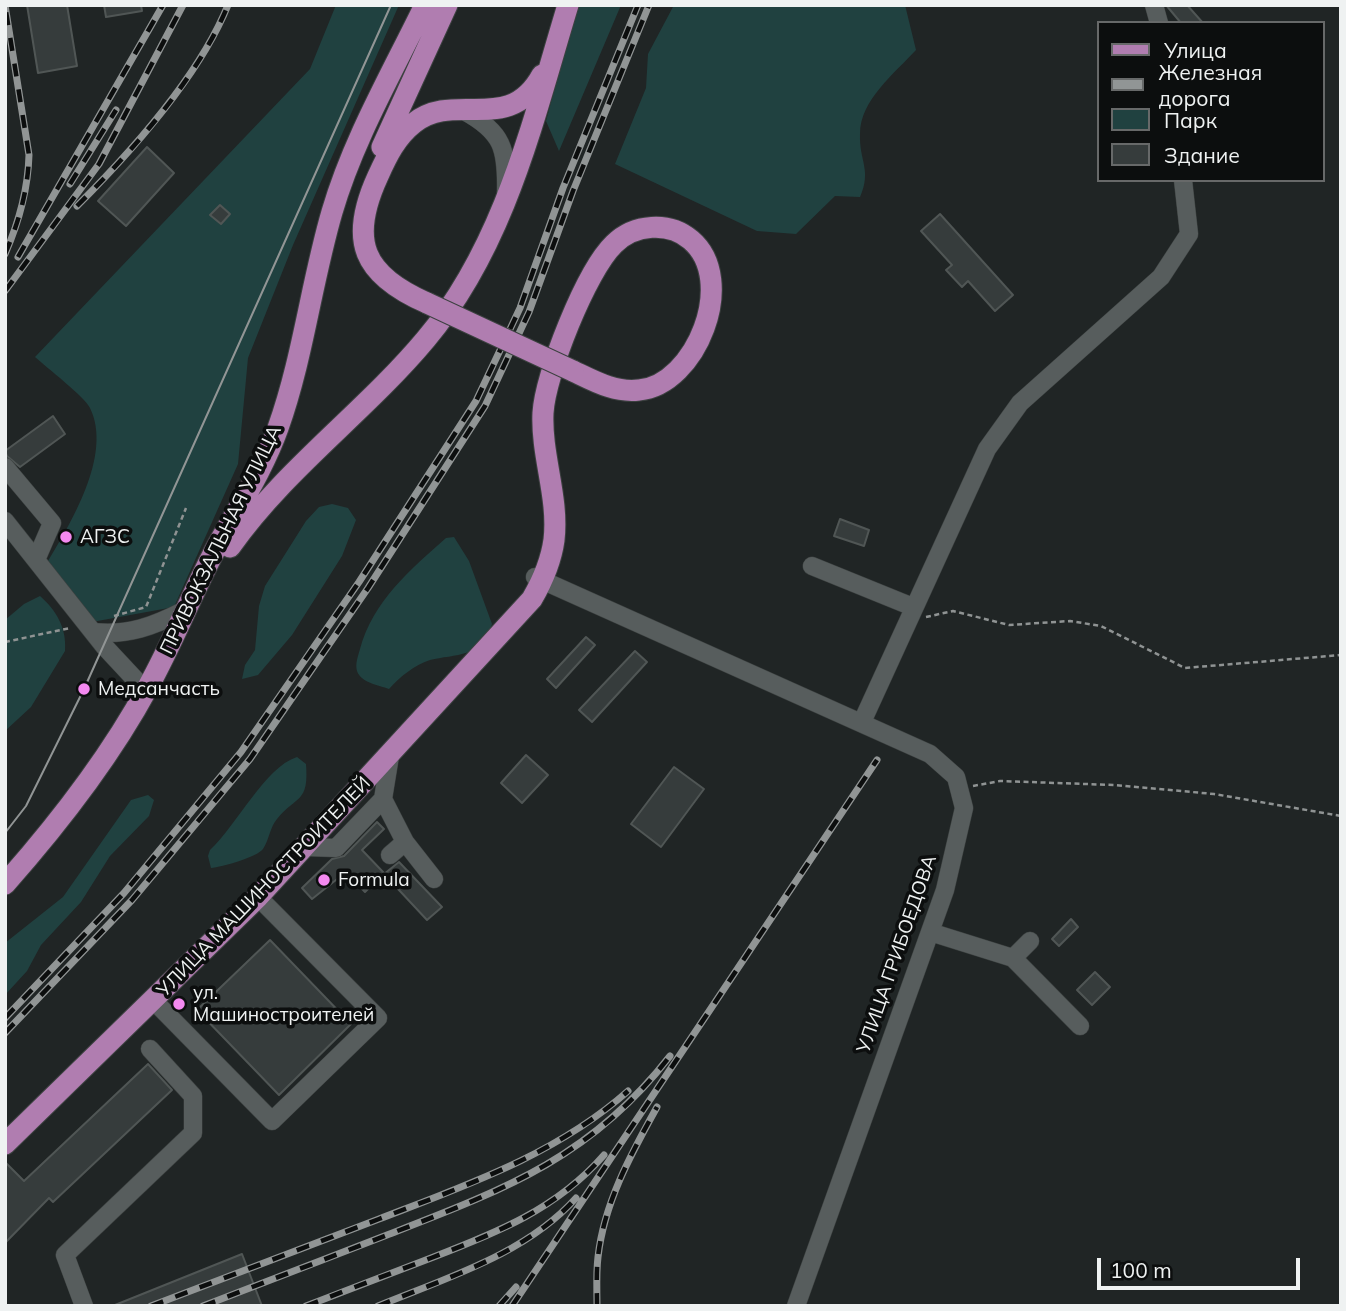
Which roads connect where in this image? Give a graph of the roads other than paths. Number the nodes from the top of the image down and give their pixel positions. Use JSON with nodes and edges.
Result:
{"nodes":[{"id":1,"x":425,"y":5,"type":"edge"},
{"id":2,"x":447,"y":5,"type":"edge"},
{"id":3,"x":568,"y":5,"type":"edge"},
{"id":4,"x":556,"y":43,"type":"junction"},
{"id":5,"x":464,"y":111,"type":"junction"},
{"id":6,"x":1183,"y":182,"type":"edge"},
{"id":7,"x":506,"y":199,"type":"junction"},
{"id":8,"x":426,"y":307,"type":"junction"},
{"id":9,"x":5,"y":467,"type":"edge"},
{"id":10,"x":5,"y":521,"type":"edge"},
{"id":11,"x":36,"y":560,"type":"junction"},
{"id":12,"x":812,"y":566,"type":"dead end"},
{"id":13,"x":539,"y":578,"type":"junction"},
{"id":14,"x":914,"y":607,"type":"junction"},
{"id":15,"x":185,"y":610,"type":"junction"},
{"id":16,"x":90,"y":628,"type":"junction"},
{"id":17,"x":169,"y":648,"type":"junction"},
{"id":18,"x":146,"y":691,"type":"junction"},
{"id":19,"x":862,"y":722,"type":"junction"},
{"id":20,"x":390,"y":756,"type":"junction"},
{"id":21,"x":383,"y":799,"type":"junction"},
{"id":22,"x":405,"y":842,"type":"junction"},
{"id":23,"x":306,"y":847,"type":"junction"},
{"id":24,"x":390,"y":855,"type":"dead end"},
{"id":25,"x":434,"y":879,"type":"dead end"},
{"id":26,"x":5,"y":884,"type":"edge"},
{"id":27,"x":258,"y":897,"type":"junction"},
{"id":28,"x":930,"y":932,"type":"junction"},
{"id":29,"x":1030,"y":941,"type":"dead end"},
{"id":30,"x":1013,"y":958,"type":"junction"},
{"id":31,"x":153,"y":1000,"type":"junction"},
{"id":32,"x":1080,"y":1026,"type":"dead end"},
{"id":33,"x":150,"y":1049,"type":"dead end"},
{"id":34,"x":5,"y":1144,"type":"edge"},
{"id":35,"x":84,"y":1306,"type":"edge"},
{"id":36,"x":796,"y":1306,"type":"edge"}],
"edges":[{"from":1,"to":15,"type":"main road","name":"ПРИВОКЗАЛЬНАЯ УЛИЦА"},
{"from":2,"to":8,"type":"main road"},
{"from":3,"to":4,"type":"main road"},
{"from":4,"to":5,"type":"main road"},
{"from":4,"to":7,"type":"main road"},
{"from":5,"to":7,"type":"street"},
{"from":5,"to":8,"type":"main road"},
{"from":6,"to":14,"type":"street"},
{"from":7,"to":17,"type":"main road"},
{"from":8,"to":13,"type":"main road","name":"УЛИЦА МАШИНОСТРОИТЕЛЕЙ"},
{"from":9,"to":11,"type":"street"},
{"from":10,"to":11,"type":"street"},
{"from":11,"to":16,"type":"street"},
{"from":12,"to":14,"type":"street"},
{"from":13,"to":19,"type":"street"},
{"from":13,"to":20,"type":"main road","name":"УЛИЦА МАШИНОСТРОИТЕЛЕЙ"},
{"from":14,"to":19,"type":"street"},
{"from":15,"to":16,"type":"street"},
{"from":15,"to":17,"type":"main road","name":"ПРИВОКЗАЛЬНАЯ УЛИЦА"},
{"from":16,"to":18,"type":"street"},
{"from":17,"to":18,"type":"main road","name":"ПРИВОКЗАЛЬНАЯ УЛИЦА"},
{"from":18,"to":26,"type":"main road","name":"ПРИВОКЗАЛЬНАЯ УЛИЦА"},
{"from":19,"to":28,"type":"street","name":"УЛИЦА ГРИБОЕДОВА"},
{"from":20,"to":21,"type":"street"},
{"from":20,"to":23,"type":"main road","name":"УЛИЦА МАШИНОСТРОИТЕЛЕЙ"},
{"from":21,"to":22,"type":"street"},
{"from":21,"to":23,"type":"street"},
{"from":22,"to":24,"type":"street"},
{"from":22,"to":25,"type":"street"},
{"from":23,"to":27,"type":"main road","name":"УЛИЦА МАШИНОСТРОИТЕЛЕЙ"},
{"from":27,"to":31,"type":"main road","name":"УЛИЦА МАШИНОСТРОИТЕЛЕЙ"},
{"from":27,"to":31,"type":"street"},
{"from":28,"to":30,"type":"street"},
{"from":28,"to":36,"type":"street","name":"УЛИЦА ГРИБОЕДОВА"},
{"from":29,"to":30,"type":"street"},
{"from":30,"to":32,"type":"street"},
{"from":31,"to":34,"type":"main road","name":"УЛИЦА МАШИНОСТРОИТЕЛЕЙ"},
{"from":33,"to":35,"type":"street"}]}
